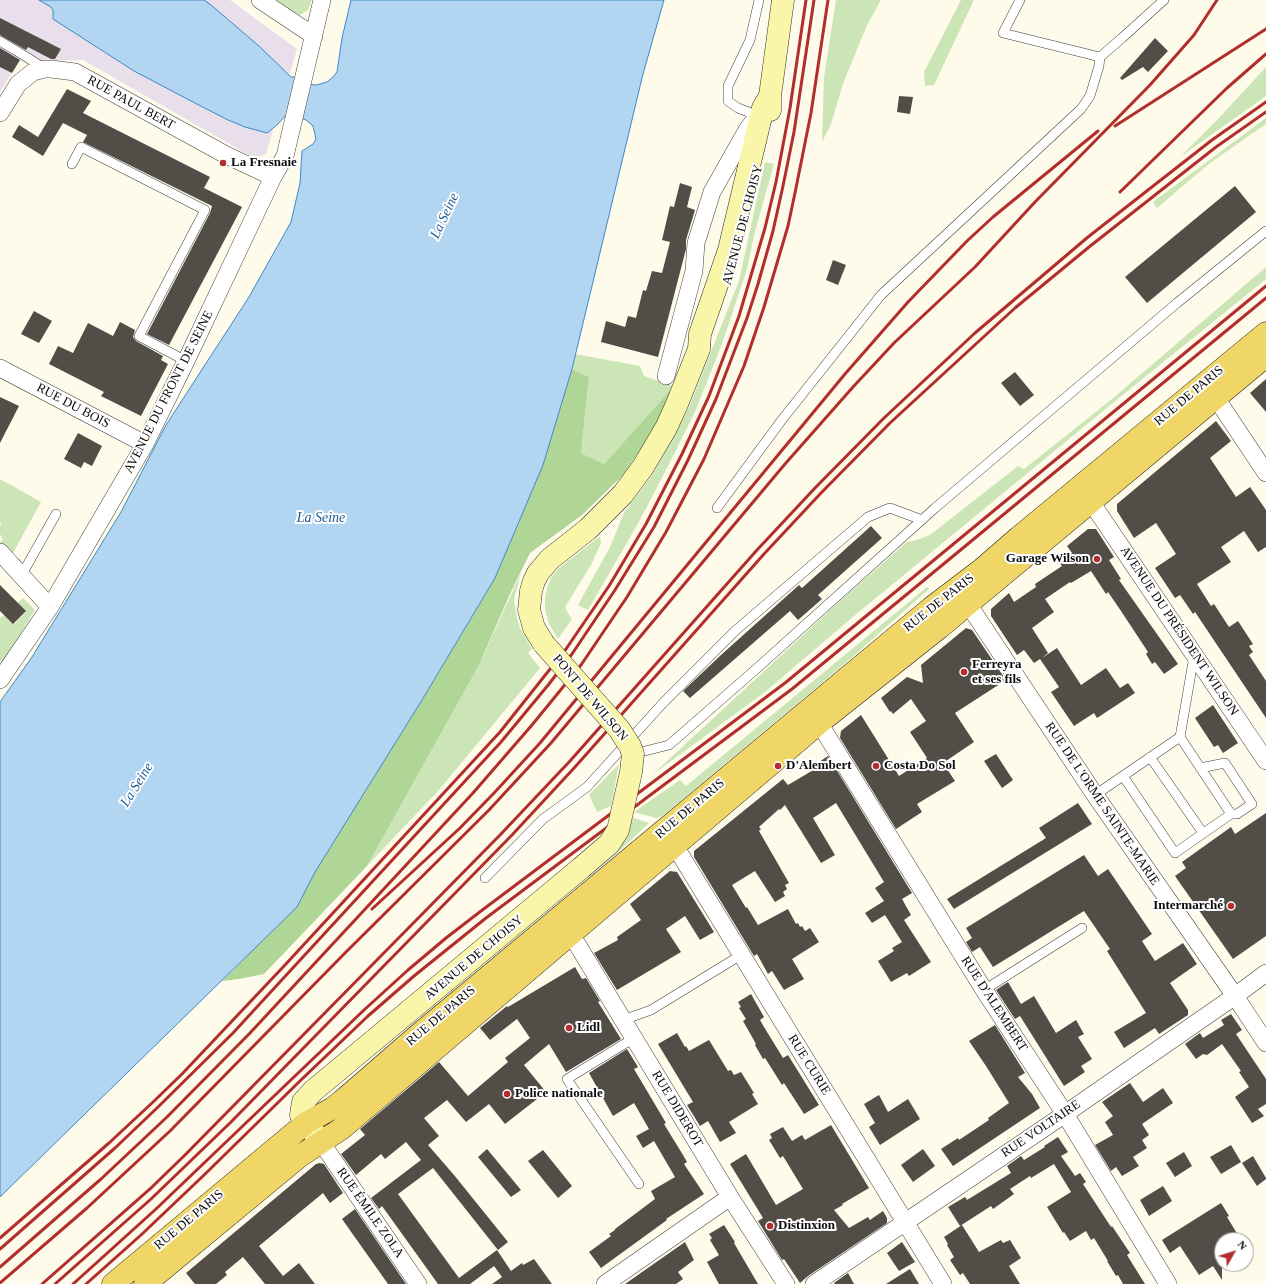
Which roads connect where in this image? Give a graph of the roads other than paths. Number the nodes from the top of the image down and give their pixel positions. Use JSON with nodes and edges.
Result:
{"nodes":[{"id":1,"x":260,"y":0,"type":"edge"},
{"id":2,"x":322,"y":0,"type":"edge"},
{"id":3,"x":759,"y":0,"type":"edge"},
{"id":4,"x":783,"y":0,"type":"edge"},
{"id":5,"x":1020,"y":0,"type":"edge"},
{"id":6,"x":1164,"y":0,"type":"edge"},
{"id":7,"x":314,"y":36,"type":"junction"},
{"id":8,"x":0,"y":41,"type":"edge"},
{"id":9,"x":1100,"y":57,"type":"junction"},
{"id":10,"x":45,"y":69,"type":"junction"},
{"id":11,"x":763,"y":107,"type":"junction"},
{"id":12,"x":0,"y":113,"type":"edge"},
{"id":13,"x":72,"y":164,"type":"dead end"},
{"id":14,"x":273,"y":177,"type":"junction"},
{"id":15,"x":1266,"y":231,"type":"edge"},
{"id":16,"x":694,"y":271,"type":"junction"},
{"id":17,"x":724,"y":277,"type":"junction"},
{"id":18,"x":1266,"y":333,"type":"edge"},
{"id":19,"x":1266,"y":356,"type":"edge"},
{"id":20,"x":186,"y":360,"type":"junction"},
{"id":21,"x":0,"y":368,"type":"edge"},
{"id":22,"x":666,"y":376,"type":"dead end"},
{"id":23,"x":1216,"y":398,"type":"junction"},
{"id":24,"x":145,"y":444,"type":"junction"},
{"id":25,"x":1266,"y":472,"type":"edge"},
{"id":26,"x":1091,"y":502,"type":"junction"},
{"id":27,"x":717,"y":508,"type":"dead end"},
{"id":28,"x":56,"y":514,"type":"dead end"},
{"id":29,"x":922,"y":520,"type":"junction"},
{"id":30,"x":0,"y":552,"type":"edge"},
{"id":31,"x":981,"y":570,"type":"junction"},
{"id":32,"x":20,"y":574,"type":"junction"},
{"id":33,"x":943,"y":598,"type":"junction"},
{"id":34,"x":968,"y":604,"type":"junction"},
{"id":35,"x":50,"y":607,"type":"junction"},
{"id":36,"x":544,"y":644,"type":"joint"},
{"id":37,"x":1194,"y":655,"type":"junction"},
{"id":38,"x":0,"y":680,"type":"edge"},
{"id":39,"x":819,"y":723,"type":"junction"},
{"id":40,"x":1180,"y":737,"type":"junction"},
{"id":41,"x":632,"y":754,"type":"junction"},
{"id":42,"x":1150,"y":757,"type":"junction"},
{"id":43,"x":1266,"y":761,"type":"edge"},
{"id":44,"x":1200,"y":768,"type":"junction"},
{"id":45,"x":1123,"y":776,"type":"junction"},
{"id":46,"x":1095,"y":795,"type":"junction"},
{"id":47,"x":1231,"y":814,"type":"junction"},
{"id":48,"x":1203,"y":833,"type":"junction"},
{"id":49,"x":675,"y":846,"type":"junction"},
{"id":50,"x":485,"y":878,"type":"dead end"},
{"id":51,"x":1082,"y":928,"type":"dead end"},
{"id":52,"x":569,"y":934,"type":"junction"},
{"id":53,"x":741,"y":956,"type":"junction"},
{"id":54,"x":1266,"y":973,"type":"edge"},
{"id":55,"x":984,"y":990,"type":"junction"},
{"id":56,"x":1234,"y":996,"type":"junction"},
{"id":57,"x":623,"y":1020,"type":"junction"},
{"id":58,"x":634,"y":1038,"type":"junction"},
{"id":59,"x":1266,"y":1043,"type":"edge"},
{"id":60,"x":1065,"y":1114,"type":"junction"},
{"id":61,"x":306,"y":1123,"type":"junction"},
{"id":62,"x":321,"y":1142,"type":"junction"},
{"id":63,"x":639,"y":1184,"type":"dead end"},
{"id":64,"x":730,"y":1197,"type":"junction"},
{"id":65,"x":906,"y":1222,"type":"junction"},
{"id":66,"x":113,"y":1284,"type":"edge"},
{"id":67,"x":145,"y":1284,"type":"edge"},
{"id":68,"x":418,"y":1284,"type":"edge"},
{"id":69,"x":605,"y":1284,"type":"edge"},
{"id":70,"x":786,"y":1284,"type":"edge"},
{"id":71,"x":814,"y":1284,"type":"edge"},
{"id":72,"x":943,"y":1284,"type":"edge"},
{"id":73,"x":1168,"y":1284,"type":"edge"}],
"edges":[{"from":1,"to":7,"type":"street"},
{"from":2,"to":7,"type":"street"},
{"from":3,"to":11,"type":"lane"},
{"from":4,"to":11,"type":"main road","name":"AVENUE DE CHOISY"},
{"from":5,"to":9,"type":"lane"},
{"from":6,"to":9,"type":"lane"},
{"from":7,"to":14,"type":"street","name":"AVENUE DU FRONT DE SEINE"},
{"from":8,"to":10,"type":"lane"},
{"from":9,"to":27,"type":"lane"},
{"from":10,"to":12,"type":"street","name":"RUE PAUL BERT"},
{"from":10,"to":14,"type":"street","name":"RUE PAUL BERT"},
{"from":11,"to":16,"type":"street"},
{"from":11,"to":17,"type":"main road","name":"AVENUE DE CHOISY"},
{"from":13,"to":20,"type":"lane"},
{"from":14,"to":20,"type":"street","name":"AVENUE DU FRONT DE SEINE"},
{"from":15,"to":29,"type":"lane"},
{"from":16,"to":17,"type":"street"},
{"from":16,"to":22,"type":"street"},
{"from":17,"to":36,"type":"main road","name":"AVENUE DE CHOISY"},
{"from":18,"to":31,"type":"main road","name":"RUE DE PARIS"},
{"from":19,"to":23,"type":"main road","name":"RUE DE PARIS"},
{"from":20,"to":24,"type":"street","name":"AVENUE DU FRONT DE SEINE"},
{"from":21,"to":24,"type":"street","name":"RUE DU BOIS"},
{"from":23,"to":25,"type":"street"},
{"from":23,"to":26,"type":"main road","name":"RUE DE PARIS"},
{"from":24,"to":35,"type":"street","name":"AVENUE DU FRONT DE SEINE"},
{"from":26,"to":34,"type":"main road","name":"RUE DE PARIS"},
{"from":26,"to":37,"type":"street","name":"AVENUE DU PRÉSIDENT WILSON"},
{"from":28,"to":32,"type":"lane"},
{"from":29,"to":41,"type":"lane"},
{"from":29,"to":50,"type":"lane"},
{"from":30,"to":32,"type":"street"},
{"from":31,"to":33,"type":"main road","name":"RUE DE PARIS"},
{"from":31,"to":34,"type":"main road"},
{"from":32,"to":35,"type":"street"},
{"from":33,"to":34,"type":"street"},
{"from":33,"to":61,"type":"main road","name":"RUE DE PARIS"},
{"from":34,"to":39,"type":"main road","name":"RUE DE PARIS"},
{"from":34,"to":46,"type":"street","name":"RUE DE L'ORME SAINTE-MARIE"},
{"from":35,"to":38,"type":"street","name":"AVENUE DU FRONT DE SEINE"},
{"from":36,"to":41,"type":"main road","name":"PONT DE WILSON","bridge":true},
{"from":37,"to":40,"type":"lane"},
{"from":37,"to":43,"type":"street","name":"AVENUE DU PRÉSIDENT WILSON"},
{"from":39,"to":49,"type":"main road","name":"RUE DE PARIS"},
{"from":39,"to":55,"type":"street","name":"RUE D'ALEMBERT"},
{"from":40,"to":42,"type":"lane"},
{"from":40,"to":44,"type":"lane"},
{"from":41,"to":61,"type":"main road","name":"AVENUE DE CHOISY","bridge":true},
{"from":42,"to":45,"type":"lane"},
{"from":42,"to":48,"type":"lane"},
{"from":44,"to":47,"type":"lane"},
{"from":44,"to":47,"type":"lane"},
{"from":45,"to":46,"type":"lane"},
{"from":45,"to":48,"type":"lane"},
{"from":46,"to":56,"type":"street","name":"RUE DE L'ORME SAINTE-MARIE"},
{"from":47,"to":48,"type":"lane"},
{"from":49,"to":52,"type":"main road","name":"RUE DE PARIS"},
{"from":49,"to":53,"type":"street","name":"RUE CURIE"},
{"from":51,"to":55,"type":"lane"},
{"from":52,"to":57,"type":"street","name":"RUE DIDEROT"},
{"from":52,"to":62,"type":"main road","name":"RUE DE PARIS"},
{"from":53,"to":57,"type":"lane"},
{"from":53,"to":65,"type":"street","name":"RUE CURIE"},
{"from":54,"to":56,"type":"street","name":"RUE VOLTAIRE"},
{"from":55,"to":60,"type":"street","name":"RUE D'ALEMBERT"},
{"from":56,"to":59,"type":"street","name":"RUE DE L'ORME SAINTE-MARIE"},
{"from":56,"to":60,"type":"street","name":"RUE VOLTAIRE"},
{"from":57,"to":58,"type":"street","name":"RUE DIDEROT"},
{"from":58,"to":63,"type":"lane"},
{"from":58,"to":64,"type":"street","name":"RUE DIDEROT"},
{"from":60,"to":65,"type":"street","name":"RUE VOLTAIRE"},
{"from":60,"to":73,"type":"street","name":"RUE D'ALEMBERT"},
{"from":61,"to":62,"type":"main road","name":"AVENUE DE CHOISY"},
{"from":61,"to":66,"type":"main road","name":"RUE DE PARIS"},
{"from":62,"to":67,"type":"main road","name":"RUE DE PARIS"},
{"from":62,"to":68,"type":"street","name":"RUE ÉMILE ZOLA"},
{"from":64,"to":69,"type":"street"},
{"from":64,"to":70,"type":"street","name":"RUE DIDEROT"},
{"from":65,"to":71,"type":"street","name":"RUE VOLTAIRE"},
{"from":65,"to":72,"type":"street","name":"RUE CURIE"}]}
